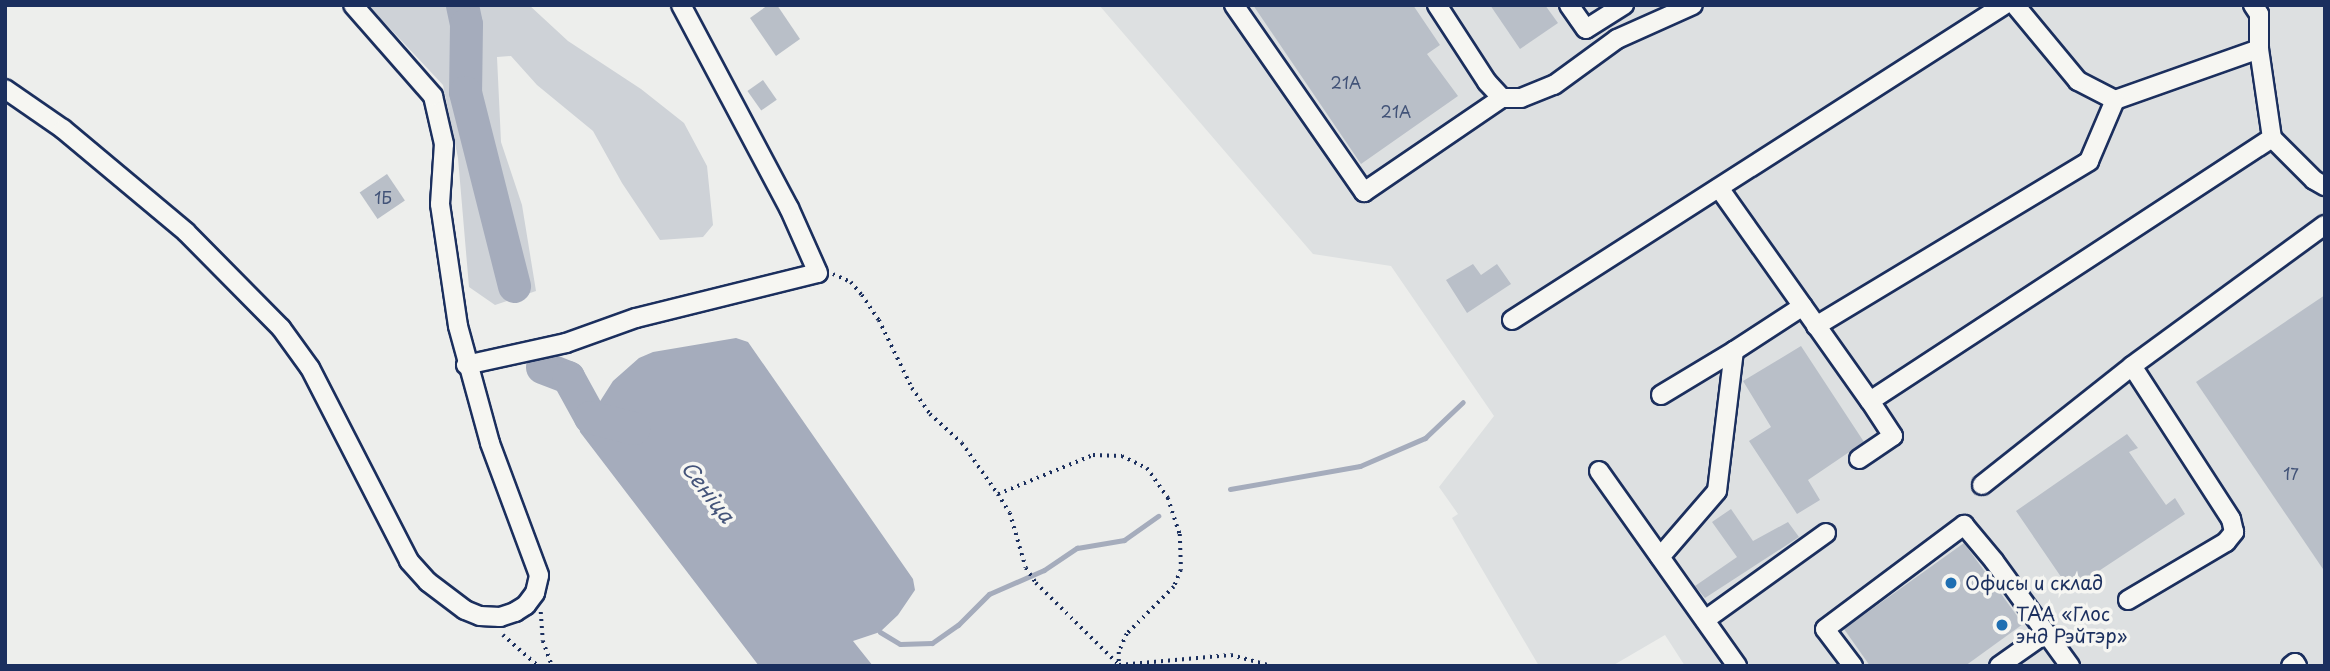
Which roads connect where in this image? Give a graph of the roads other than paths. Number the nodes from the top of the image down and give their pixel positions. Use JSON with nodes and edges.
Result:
{"nodes":[{"id":1,"x":353,"y":5,"type":"edge"},
{"id":2,"x":681,"y":5,"type":"edge"},
{"id":3,"x":1234,"y":5,"type":"edge"},
{"id":4,"x":1437,"y":5,"type":"edge"},
{"id":5,"x":1569,"y":5,"type":"edge"},
{"id":6,"x":1624,"y":5,"type":"edge"},
{"id":7,"x":1693,"y":5,"type":"edge"},
{"id":8,"x":2004,"y":5,"type":"edge"},
{"id":9,"x":2015,"y":5,"type":"edge"},
{"id":10,"x":2253,"y":5,"type":"edge"},
{"id":11,"x":2259,"y":49,"type":"junction"},
{"id":12,"x":5,"y":89,"type":"edge"},
{"id":13,"x":1502,"y":97,"type":"junction"},
{"id":14,"x":2115,"y":100,"type":"junction"},
{"id":15,"x":2272,"y":138,"type":"junction"},
{"id":16,"x":2325,"y":186,"type":"edge"},
{"id":17,"x":1718,"y":188,"type":"junction"},
{"id":18,"x":2325,"y":225,"type":"edge"},
{"id":19,"x":1803,"y":306,"type":"junction"},
{"id":20,"x":1512,"y":320,"type":"dead end"},
{"id":21,"x":1816,"y":326,"type":"junction"},
{"id":22,"x":1734,"y":351,"type":"junction"},
{"id":23,"x":466,"y":365,"type":"junction"},
{"id":24,"x":2132,"y":366,"type":"junction"},
{"id":25,"x":1661,"y":395,"type":"dead end"},
{"id":26,"x":1870,"y":401,"type":"junction"},
{"id":27,"x":1859,"y":459,"type":"dead end"},
{"id":28,"x":1599,"y":471,"type":"dead end"},
{"id":29,"x":1982,"y":485,"type":"dead end"},
{"id":30,"x":1826,"y":533,"type":"dead end"},
{"id":31,"x":1660,"y":557,"type":"junction"},
{"id":32,"x":2128,"y":600,"type":"dead end"},
{"id":33,"x":1704,"y":620,"type":"junction"},
{"id":34,"x":2046,"y":633,"type":"junction"},
{"id":35,"x":1737,"y":666,"type":"edge"},
{"id":36,"x":1853,"y":666,"type":"edge"},
{"id":37,"x":1999,"y":666,"type":"edge"},
{"id":38,"x":2070,"y":666,"type":"edge"},
{"id":39,"x":2291,"y":666,"type":"edge"},
{"id":40,"x":2297,"y":666,"type":"edge"}],
"edges":[{"from":1,"to":23,"type":"street"},
{"from":2,"to":23,"type":"street"},
{"from":3,"to":13,"type":"street"},
{"from":4,"to":13,"type":"street"},
{"from":5,"to":6,"type":"street"},
{"from":7,"to":13,"type":"street"},
{"from":8,"to":17,"type":"street"},
{"from":9,"to":14,"type":"street"},
{"from":10,"to":11,"type":"street"},
{"from":11,"to":14,"type":"street"},
{"from":11,"to":15,"type":"street"},
{"from":12,"to":23,"type":"street"},
{"from":14,"to":21,"type":"street"},
{"from":15,"to":16,"type":"street"},
{"from":15,"to":26,"type":"street"},
{"from":17,"to":19,"type":"street"},
{"from":17,"to":20,"type":"street"},
{"from":18,"to":24,"type":"street"},
{"from":19,"to":21,"type":"street"},
{"from":19,"to":22,"type":"street"},
{"from":21,"to":26,"type":"street"},
{"from":22,"to":25,"type":"street"},
{"from":22,"to":31,"type":"street"},
{"from":24,"to":29,"type":"street"},
{"from":24,"to":32,"type":"street"},
{"from":26,"to":27,"type":"street"},
{"from":28,"to":31,"type":"street"},
{"from":30,"to":33,"type":"street"},
{"from":31,"to":33,"type":"street"},
{"from":33,"to":35,"type":"street"},
{"from":34,"to":36,"type":"street"},
{"from":34,"to":37,"type":"street"},
{"from":34,"to":38,"type":"street"},
{"from":39,"to":40,"type":"street"}]}
